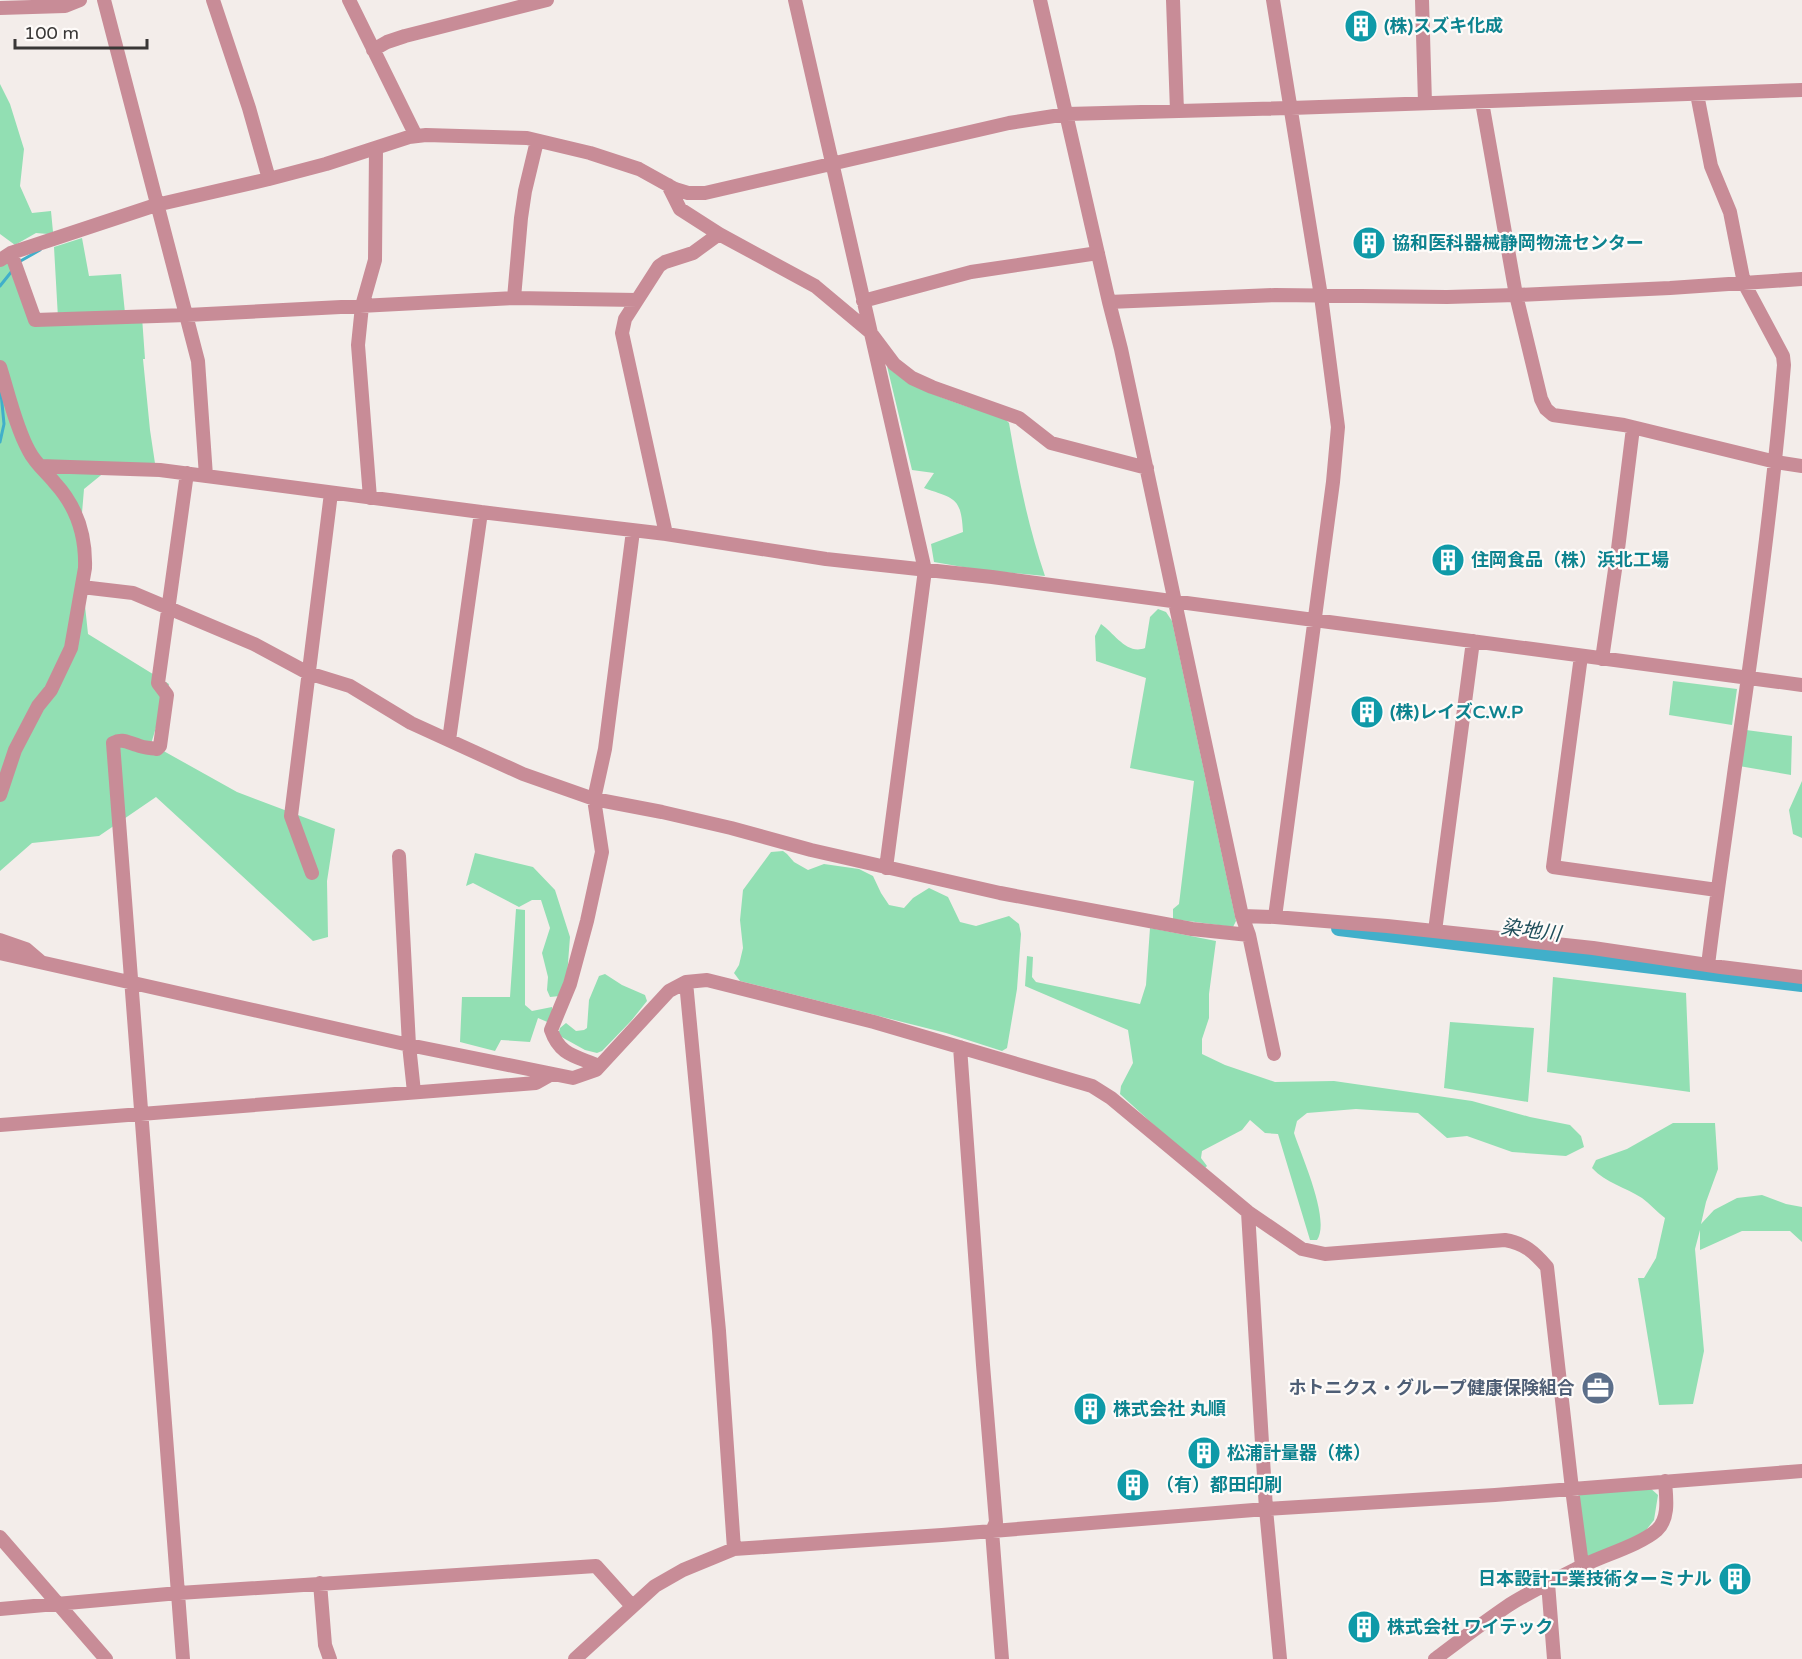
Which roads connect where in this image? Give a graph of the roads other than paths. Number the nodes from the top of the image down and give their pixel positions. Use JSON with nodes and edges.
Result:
{"nodes":[{"id":1,"x":80,"y":0,"type":"edge"},
{"id":2,"x":104,"y":0,"type":"edge"},
{"id":3,"x":213,"y":0,"type":"edge"},
{"id":4,"x":349,"y":0,"type":"edge"},
{"id":5,"x":547,"y":0,"type":"edge"},
{"id":6,"x":795,"y":0,"type":"edge"},
{"id":7,"x":1040,"y":0,"type":"edge"},
{"id":8,"x":1173,"y":0,"type":"edge"},
{"id":9,"x":1273,"y":0,"type":"edge"},
{"id":10,"x":1422,"y":0,"type":"edge"},
{"id":11,"x":0,"y":8,"type":"edge"},
{"id":12,"x":373,"y":50,"type":"junction"},
{"id":13,"x":1802,"y":90,"type":"edge"},
{"id":14,"x":1697,"y":94,"type":"junction"},
{"id":15,"x":1482,"y":102,"type":"junction"},
{"id":16,"x":1425,"y":104,"type":"junction"},
{"id":17,"x":1291,"y":108,"type":"junction"},
{"id":18,"x":1178,"y":111,"type":"junction"},
{"id":19,"x":1066,"y":114,"type":"junction"},
{"id":20,"x":416,"y":136,"type":"junction"},
{"id":21,"x":537,"y":141,"type":"junction"},
{"id":22,"x":376,"y":148,"type":"junction"},
{"id":23,"x":832,"y":164,"type":"junction"},
{"id":24,"x":269,"y":179,"type":"junction"},
{"id":25,"x":668,"y":185,"type":"junction"},
{"id":26,"x":156,"y":204,"type":"junction"},
{"id":27,"x":719,"y":234,"type":"junction"},
{"id":28,"x":1098,"y":253,"type":"junction"},
{"id":29,"x":6,"y":257,"type":"edge"},
{"id":30,"x":1802,"y":279,"type":"edge"},
{"id":31,"x":1744,"y":283,"type":"junction"},
{"id":32,"x":1516,"y":295,"type":"junction"},
{"id":33,"x":1321,"y":296,"type":"junction"},
{"id":34,"x":514,"y":298,"type":"junction"},
{"id":35,"x":637,"y":300,"type":"junction"},
{"id":36,"x":863,"y":301,"type":"junction"},
{"id":37,"x":1109,"y":302,"type":"junction"},
{"id":38,"x":362,"y":306,"type":"junction"},
{"id":39,"x":187,"y":315,"type":"junction"},
{"id":40,"x":870,"y":332,"type":"junction"},
{"id":41,"x":0,"y":367,"type":"edge"},
{"id":42,"x":1633,"y":428,"type":"junction"},
{"id":43,"x":1776,"y":462,"type":"junction"},
{"id":44,"x":40,"y":466,"type":"junction"},
{"id":45,"x":1802,"y":466,"type":"edge"},
{"id":46,"x":1147,"y":468,"type":"junction"},
{"id":47,"x":187,"y":473,"type":"junction"},
{"id":48,"x":207,"y":476,"type":"junction"},
{"id":49,"x":331,"y":493,"type":"junction"},
{"id":50,"x":370,"y":498,"type":"junction"},
{"id":51,"x":481,"y":512,"type":"junction"},
{"id":52,"x":633,"y":531,"type":"junction"},
{"id":53,"x":666,"y":534,"type":"junction"},
{"id":54,"x":926,"y":570,"type":"junction"},
{"id":55,"x":82,"y":587,"type":"junction"},
{"id":56,"x":1176,"y":603,"type":"junction"},
{"id":57,"x":169,"y":609,"type":"junction"},
{"id":58,"x":1314,"y":621,"type":"junction"},
{"id":59,"x":1473,"y":641,"type":"junction"},
{"id":60,"x":1581,"y":656,"type":"junction"},
{"id":61,"x":1602,"y":659,"type":"junction"},
{"id":62,"x":308,"y":673,"type":"junction"},
{"id":63,"x":1747,"y":678,"type":"junction"},
{"id":64,"x":1802,"y":685,"type":"edge"},
{"id":65,"x":449,"y":740,"type":"junction"},
{"id":66,"x":0,"y":795,"type":"edge"},
{"id":67,"x":594,"y":799,"type":"junction"},
{"id":68,"x":399,"y":856,"type":"dead end"},
{"id":69,"x":886,"y":868,"type":"junction"},
{"id":70,"x":312,"y":873,"type":"dead end"},
{"id":71,"x":1717,"y":890,"type":"junction"},
{"id":72,"x":1242,"y":916,"type":"junction"},
{"id":73,"x":1275,"y":917,"type":"junction"},
{"id":74,"x":1434,"y":931,"type":"junction"},
{"id":75,"x":1250,"y":935,"type":"junction"},
{"id":76,"x":0,"y":940,"type":"edge"},
{"id":77,"x":0,"y":953,"type":"edge"},
{"id":78,"x":41,"y":962,"type":"junction"},
{"id":79,"x":1708,"y":965,"type":"junction"},
{"id":80,"x":1802,"y":977,"type":"edge"},
{"id":81,"x":686,"y":982,"type":"junction"},
{"id":82,"x":131,"y":983,"type":"junction"},
{"id":83,"x":409,"y":1045,"type":"junction"},
{"id":84,"x":960,"y":1047,"type":"junction"},
{"id":85,"x":1274,"y":1054,"type":"dead end"},
{"id":86,"x":599,"y":1066,"type":"junction"},
{"id":87,"x":552,"y":1074,"type":"junction"},
{"id":88,"x":414,"y":1092,"type":"junction"},
{"id":89,"x":141,"y":1113,"type":"junction"},
{"id":90,"x":0,"y":1125,"type":"edge"},
{"id":91,"x":1248,"y":1212,"type":"junction"},
{"id":92,"x":1802,"y":1471,"type":"edge"},
{"id":93,"x":1665,"y":1481,"type":"junction"},
{"id":94,"x":1572,"y":1489,"type":"junction"},
{"id":95,"x":1266,"y":1509,"type":"junction"},
{"id":96,"x":992,"y":1531,"type":"junction"},
{"id":97,"x":0,"y":1537,"type":"edge"},
{"id":98,"x":734,"y":1549,"type":"junction"},
{"id":99,"x":1582,"y":1565,"type":"junction"},
{"id":100,"x":320,"y":1583,"type":"junction"},
{"id":101,"x":1548,"y":1583,"type":"junction"},
{"id":102,"x":179,"y":1593,"type":"junction"},
{"id":103,"x":58,"y":1604,"type":"junction"},
{"id":104,"x":632,"y":1606,"type":"junction"},
{"id":105,"x":0,"y":1608,"type":"edge"},
{"id":106,"x":106,"y":1659,"type":"edge"},
{"id":107,"x":183,"y":1659,"type":"edge"},
{"id":108,"x":330,"y":1659,"type":"edge"},
{"id":109,"x":575,"y":1659,"type":"edge"},
{"id":110,"x":1002,"y":1659,"type":"edge"},
{"id":111,"x":1280,"y":1659,"type":"edge"},
{"id":112,"x":1434,"y":1659,"type":"edge"},
{"id":113,"x":1554,"y":1659,"type":"edge"}],
"edges":[{"from":1,"to":11,"type":"street"},
{"from":2,"to":26,"type":"street"},
{"from":3,"to":24,"type":"street"},
{"from":4,"to":12,"type":"street"},
{"from":5,"to":12,"type":"street"},
{"from":6,"to":23,"type":"street"},
{"from":7,"to":19,"type":"street"},
{"from":8,"to":18,"type":"street"},
{"from":9,"to":17,"type":"street"},
{"from":10,"to":16,"type":"street"},
{"from":12,"to":20,"type":"street"},
{"from":13,"to":14,"type":"street"},
{"from":14,"to":15,"type":"street"},
{"from":14,"to":31,"type":"street"},
{"from":15,"to":16,"type":"street"},
{"from":15,"to":32,"type":"street"},
{"from":16,"to":17,"type":"street"},
{"from":17,"to":18,"type":"street"},
{"from":17,"to":33,"type":"street"},
{"from":18,"to":19,"type":"street"},
{"from":19,"to":23,"type":"street"},
{"from":19,"to":28,"type":"street"},
{"from":20,"to":21,"type":"street"},
{"from":20,"to":22,"type":"street"},
{"from":21,"to":25,"type":"street"},
{"from":21,"to":34,"type":"street"},
{"from":22,"to":24,"type":"street"},
{"from":22,"to":38,"type":"street"},
{"from":23,"to":25,"type":"street"},
{"from":23,"to":36,"type":"street"},
{"from":24,"to":26,"type":"street"},
{"from":25,"to":27,"type":"street"},
{"from":26,"to":29,"type":"street"},
{"from":26,"to":39,"type":"street"},
{"from":27,"to":35,"type":"street"},
{"from":27,"to":40,"type":"street"},
{"from":28,"to":36,"type":"street"},
{"from":28,"to":37,"type":"street"},
{"from":29,"to":39,"type":"street"},
{"from":30,"to":31,"type":"street"},
{"from":31,"to":32,"type":"street"},
{"from":31,"to":43,"type":"street"},
{"from":32,"to":33,"type":"street"},
{"from":32,"to":42,"type":"street"},
{"from":33,"to":37,"type":"street"},
{"from":33,"to":58,"type":"street"},
{"from":34,"to":35,"type":"street"},
{"from":34,"to":38,"type":"street"},
{"from":35,"to":53,"type":"street"},
{"from":36,"to":40,"type":"street"},
{"from":37,"to":46,"type":"street"},
{"from":38,"to":39,"type":"street"},
{"from":38,"to":50,"type":"street"},
{"from":39,"to":48,"type":"street"},
{"from":40,"to":46,"type":"street"},
{"from":40,"to":54,"type":"street"},
{"from":41,"to":44,"type":"street"},
{"from":42,"to":43,"type":"street"},
{"from":42,"to":61,"type":"street"},
{"from":43,"to":45,"type":"street"},
{"from":43,"to":63,"type":"street"},
{"from":44,"to":47,"type":"street"},
{"from":44,"to":55,"type":"street"},
{"from":46,"to":56,"type":"street"},
{"from":47,"to":48,"type":"street"},
{"from":47,"to":57,"type":"street"},
{"from":48,"to":49,"type":"street"},
{"from":49,"to":50,"type":"street"},
{"from":49,"to":62,"type":"street"},
{"from":50,"to":51,"type":"street"},
{"from":51,"to":52,"type":"street"},
{"from":51,"to":65,"type":"street"},
{"from":52,"to":53,"type":"street"},
{"from":52,"to":67,"type":"street"},
{"from":53,"to":54,"type":"street"},
{"from":54,"to":56,"type":"street"},
{"from":54,"to":69,"type":"street"},
{"from":55,"to":57,"type":"street"},
{"from":55,"to":66,"type":"street"},
{"from":56,"to":58,"type":"street"},
{"from":56,"to":72,"type":"street"},
{"from":57,"to":62,"type":"street"},
{"from":57,"to":82,"type":"street"},
{"from":58,"to":59,"type":"street"},
{"from":58,"to":73,"type":"street"},
{"from":59,"to":60,"type":"street"},
{"from":59,"to":74,"type":"street"},
{"from":60,"to":61,"type":"street"},
{"from":60,"to":71,"type":"street"},
{"from":61,"to":63,"type":"street"},
{"from":62,"to":65,"type":"street"},
{"from":62,"to":70,"type":"street"},
{"from":63,"to":64,"type":"street"},
{"from":63,"to":71,"type":"street"},
{"from":65,"to":67,"type":"street"},
{"from":67,"to":69,"type":"street"},
{"from":67,"to":86,"type":"street"},
{"from":68,"to":83,"type":"street"},
{"from":69,"to":75,"type":"street"},
{"from":71,"to":79,"type":"street"},
{"from":72,"to":73,"type":"street"},
{"from":72,"to":75,"type":"street"},
{"from":73,"to":74,"type":"street"},
{"from":74,"to":79,"type":"street"},
{"from":75,"to":85,"type":"street"},
{"from":76,"to":78,"type":"street"},
{"from":77,"to":78,"type":"street"},
{"from":78,"to":82,"type":"street"},
{"from":79,"to":80,"type":"street"},
{"from":81,"to":84,"type":"street"},
{"from":81,"to":86,"type":"street"},
{"from":81,"to":98,"type":"street"},
{"from":82,"to":83,"type":"street"},
{"from":82,"to":89,"type":"street"},
{"from":83,"to":87,"type":"street"},
{"from":83,"to":88,"type":"street"},
{"from":84,"to":91,"type":"street"},
{"from":84,"to":96,"type":"street"},
{"from":86,"to":87,"type":"street"},
{"from":87,"to":88,"type":"street"},
{"from":88,"to":89,"type":"street"},
{"from":89,"to":90,"type":"street"},
{"from":89,"to":102,"type":"street"},
{"from":91,"to":94,"type":"street"},
{"from":91,"to":95,"type":"street"},
{"from":92,"to":93,"type":"street"},
{"from":93,"to":94,"type":"street"},
{"from":93,"to":99,"type":"street"},
{"from":94,"to":95,"type":"street"},
{"from":94,"to":99,"type":"street"},
{"from":95,"to":96,"type":"street"},
{"from":95,"to":111,"type":"street"},
{"from":96,"to":98,"type":"street"},
{"from":96,"to":110,"type":"street"},
{"from":97,"to":103,"type":"street"},
{"from":98,"to":104,"type":"street"},
{"from":99,"to":101,"type":"street"},
{"from":100,"to":102,"type":"street"},
{"from":100,"to":104,"type":"street"},
{"from":100,"to":108,"type":"street"},
{"from":101,"to":112,"type":"street"},
{"from":101,"to":113,"type":"street"},
{"from":102,"to":103,"type":"street"},
{"from":102,"to":107,"type":"street"},
{"from":103,"to":105,"type":"street"},
{"from":103,"to":106,"type":"street"},
{"from":104,"to":109,"type":"street"}]}
